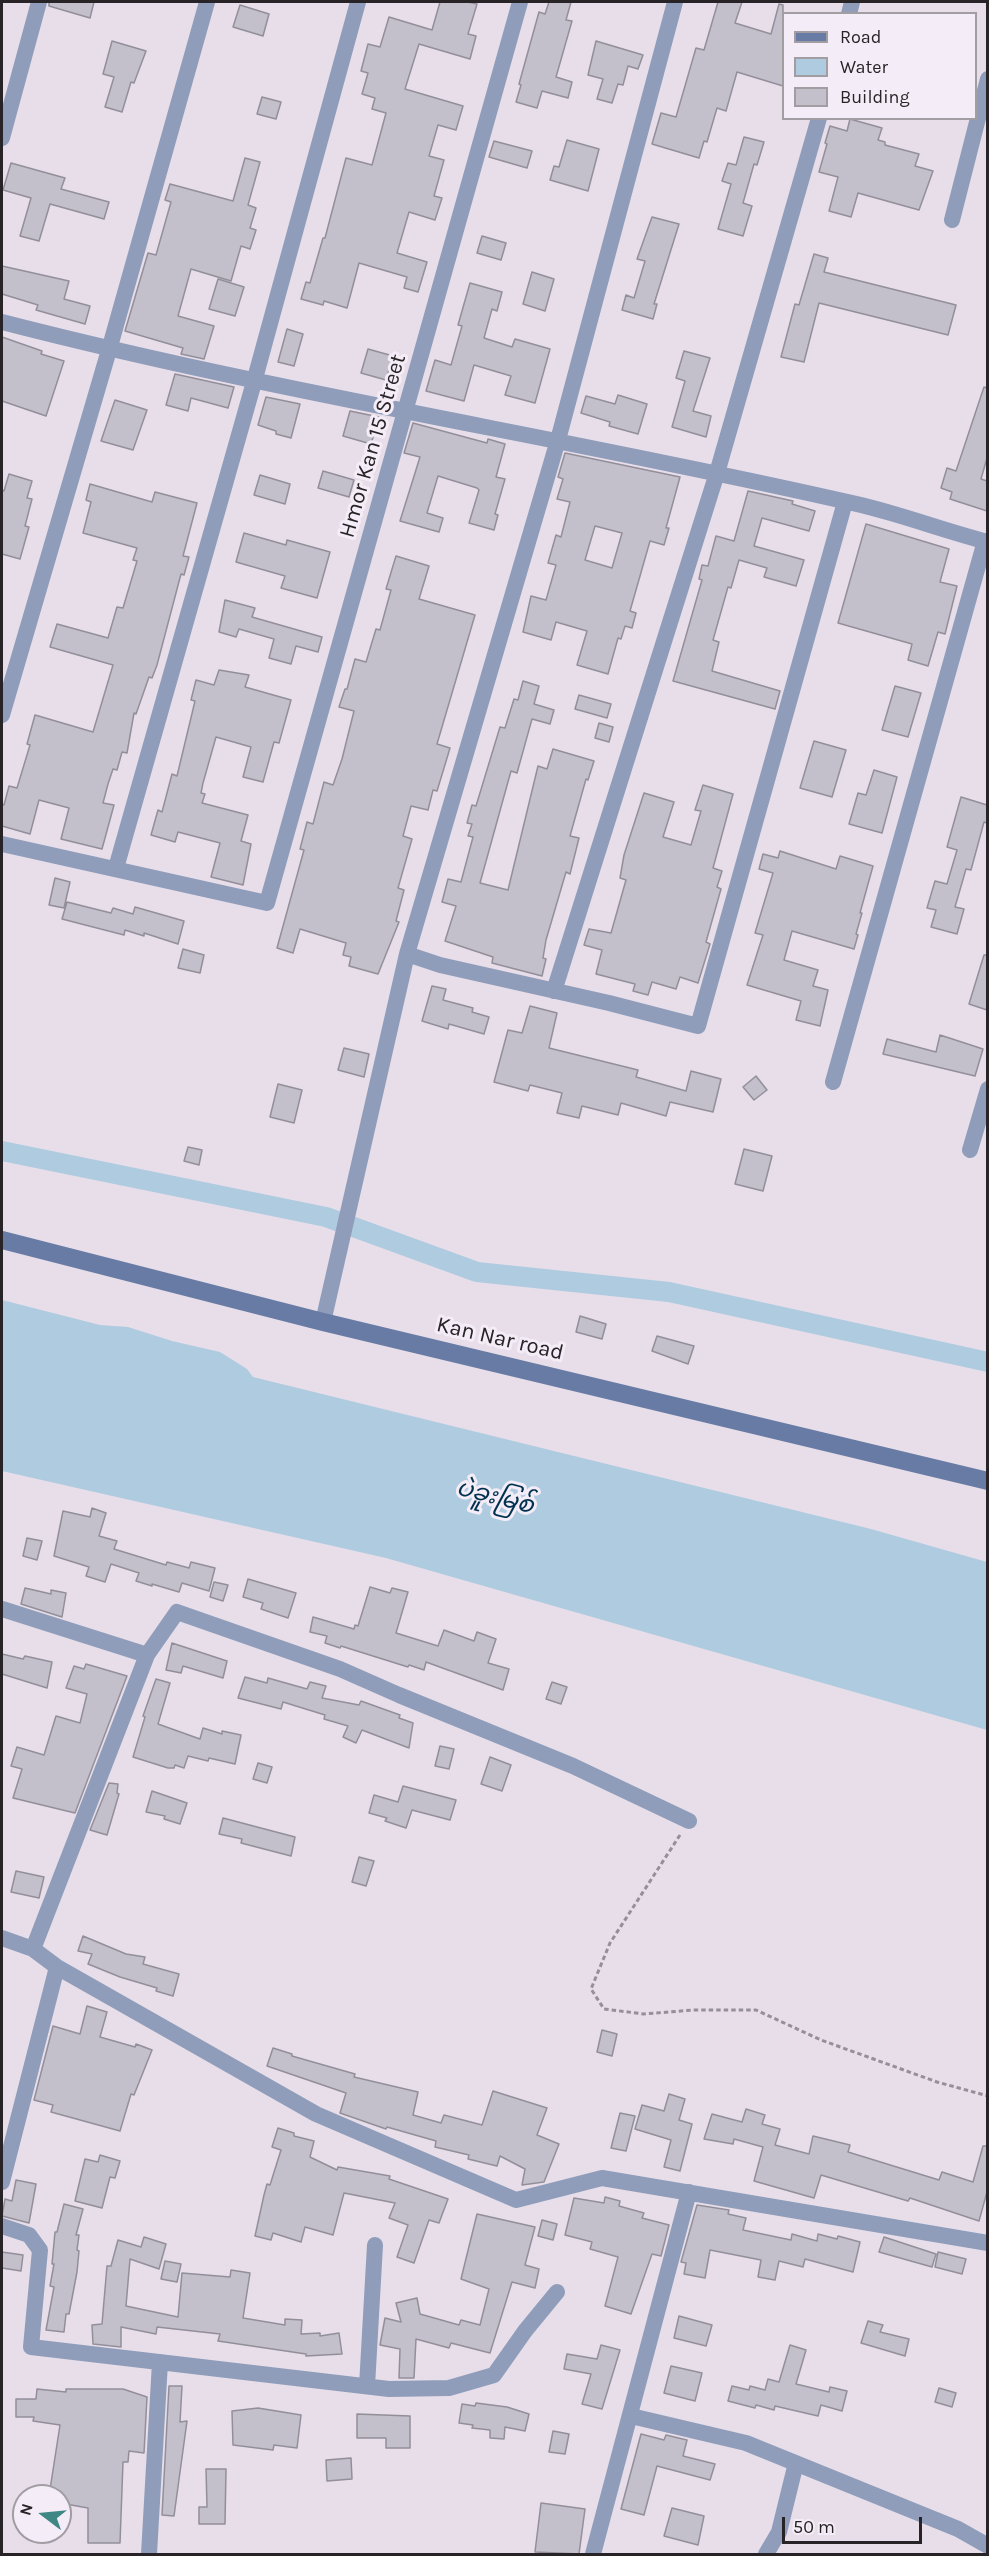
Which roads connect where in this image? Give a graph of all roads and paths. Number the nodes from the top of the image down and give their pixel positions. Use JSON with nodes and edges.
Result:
{"nodes":[{"id":1,"x":39,"y":2,"type":"edge"},
{"id":2,"x":207,"y":2,"type":"edge"},
{"id":3,"x":358,"y":2,"type":"edge"},
{"id":4,"x":520,"y":2,"type":"edge"},
{"id":5,"x":675,"y":2,"type":"edge"},
{"id":6,"x":987,"y":78,"type":"edge"},
{"id":7,"x":977,"y":119,"type":"edge"},
{"id":8,"x":818,"y":120,"type":"edge"},
{"id":9,"x":977,"y":120,"type":"edge"},
{"id":10,"x":2,"y":138,"type":"edge"},
{"id":11,"x":952,"y":220,"type":"dead end"},
{"id":12,"x":2,"y":322,"type":"edge"},
{"id":13,"x":109,"y":350,"type":"junction"},
{"id":14,"x":254,"y":382,"type":"junction"},
{"id":15,"x":406,"y":412,"type":"junction"},
{"id":16,"x":558,"y":440,"type":"junction"},
{"id":17,"x":717,"y":473,"type":"junction"},
{"id":18,"x":845,"y":502,"type":"junction"},
{"id":19,"x":986,"y":542,"type":"edge"},
{"id":20,"x":2,"y":715,"type":"edge"},
{"id":21,"x":2,"y":844,"type":"edge"},
{"id":22,"x":116,"y":868,"type":"junction"},
{"id":23,"x":407,"y":954,"type":"junction"},
{"id":24,"x":554,"y":991,"type":"junction"},
{"id":25,"x":833,"y":1082,"type":"dead end"},
{"id":26,"x":987,"y":1089,"type":"edge"},
{"id":27,"x":970,"y":1150,"type":"dead end"},
{"id":28,"x":2,"y":1240,"type":"edge"},
{"id":29,"x":323,"y":1322,"type":"junction"},
{"id":30,"x":987,"y":1481,"type":"edge"},
{"id":31,"x":2,"y":1609,"type":"edge"},
{"id":32,"x":147,"y":1655,"type":"junction"},
{"id":33,"x":689,"y":1821,"type":"joint"},
{"id":34,"x":2,"y":1938,"type":"edge"},
{"id":35,"x":33,"y":1949,"type":"junction"},
{"id":36,"x":57,"y":1967,"type":"junction"},
{"id":37,"x":987,"y":2096,"type":"edge"},
{"id":38,"x":2,"y":2182,"type":"edge"},
{"id":39,"x":689,"y":2192,"type":"junction"},
{"id":40,"x":2,"y":2226,"type":"edge"},
{"id":41,"x":987,"y":2243,"type":"edge"},
{"id":42,"x":375,"y":2245,"type":"dead end"},
{"id":43,"x":556,"y":2292,"type":"dead end"},
{"id":44,"x":160,"y":2362,"type":"junction"},
{"id":45,"x":368,"y":2386,"type":"junction"},
{"id":46,"x":631,"y":2416,"type":"junction"},
{"id":47,"x":796,"y":2463,"type":"junction"},
{"id":48,"x":987,"y":2546,"type":"edge"},
{"id":49,"x":149,"y":2554,"type":"edge"},
{"id":50,"x":593,"y":2554,"type":"edge"},
{"id":51,"x":766,"y":2554,"type":"edge"}],
"edges":[{"from":1,"to":10,"type":"street"},
{"from":2,"to":13,"type":"street"},
{"from":3,"to":14,"type":"street"},
{"from":4,"to":15,"type":"street","name":"Hmor Kan 15 Street"},
{"from":5,"to":16,"type":"street"},
{"from":6,"to":7,"type":"street"},
{"from":8,"to":17,"type":"street"},
{"from":9,"to":11,"type":"street"},
{"from":12,"to":13,"type":"street"},
{"from":13,"to":14,"type":"street"},
{"from":13,"to":20,"type":"street"},
{"from":14,"to":15,"type":"street"},
{"from":14,"to":22,"type":"street"},
{"from":15,"to":16,"type":"street"},
{"from":15,"to":22,"type":"street","name":"Hmor Kan 15 Street"},
{"from":16,"to":17,"type":"street"},
{"from":16,"to":23,"type":"street"},
{"from":17,"to":18,"type":"street"},
{"from":17,"to":24,"type":"street"},
{"from":18,"to":19,"type":"street"},
{"from":18,"to":24,"type":"street"},
{"from":19,"to":25,"type":"street"},
{"from":21,"to":22,"type":"street"},
{"from":23,"to":24,"type":"street"},
{"from":23,"to":29,"type":"street"},
{"from":26,"to":27,"type":"street"},
{"from":28,"to":29,"type":"street","name":"Kan Nar road"},
{"from":29,"to":30,"type":"street","name":"Kan Nar road"},
{"from":31,"to":32,"type":"street"},
{"from":32,"to":33,"type":"street"},
{"from":32,"to":35,"type":"street"},
{"from":33,"to":37,"type":"path"},
{"from":34,"to":35,"type":"street"},
{"from":35,"to":36,"type":"street"},
{"from":36,"to":38,"type":"street"},
{"from":36,"to":39,"type":"street"},
{"from":39,"to":41,"type":"street"},
{"from":39,"to":46,"type":"street"},
{"from":40,"to":44,"type":"street"},
{"from":42,"to":45,"type":"street"},
{"from":43,"to":45,"type":"street"},
{"from":44,"to":45,"type":"street"},
{"from":44,"to":49,"type":"street"},
{"from":46,"to":47,"type":"street"},
{"from":46,"to":50,"type":"street"},
{"from":47,"to":48,"type":"street"},
{"from":47,"to":51,"type":"street"}]}
